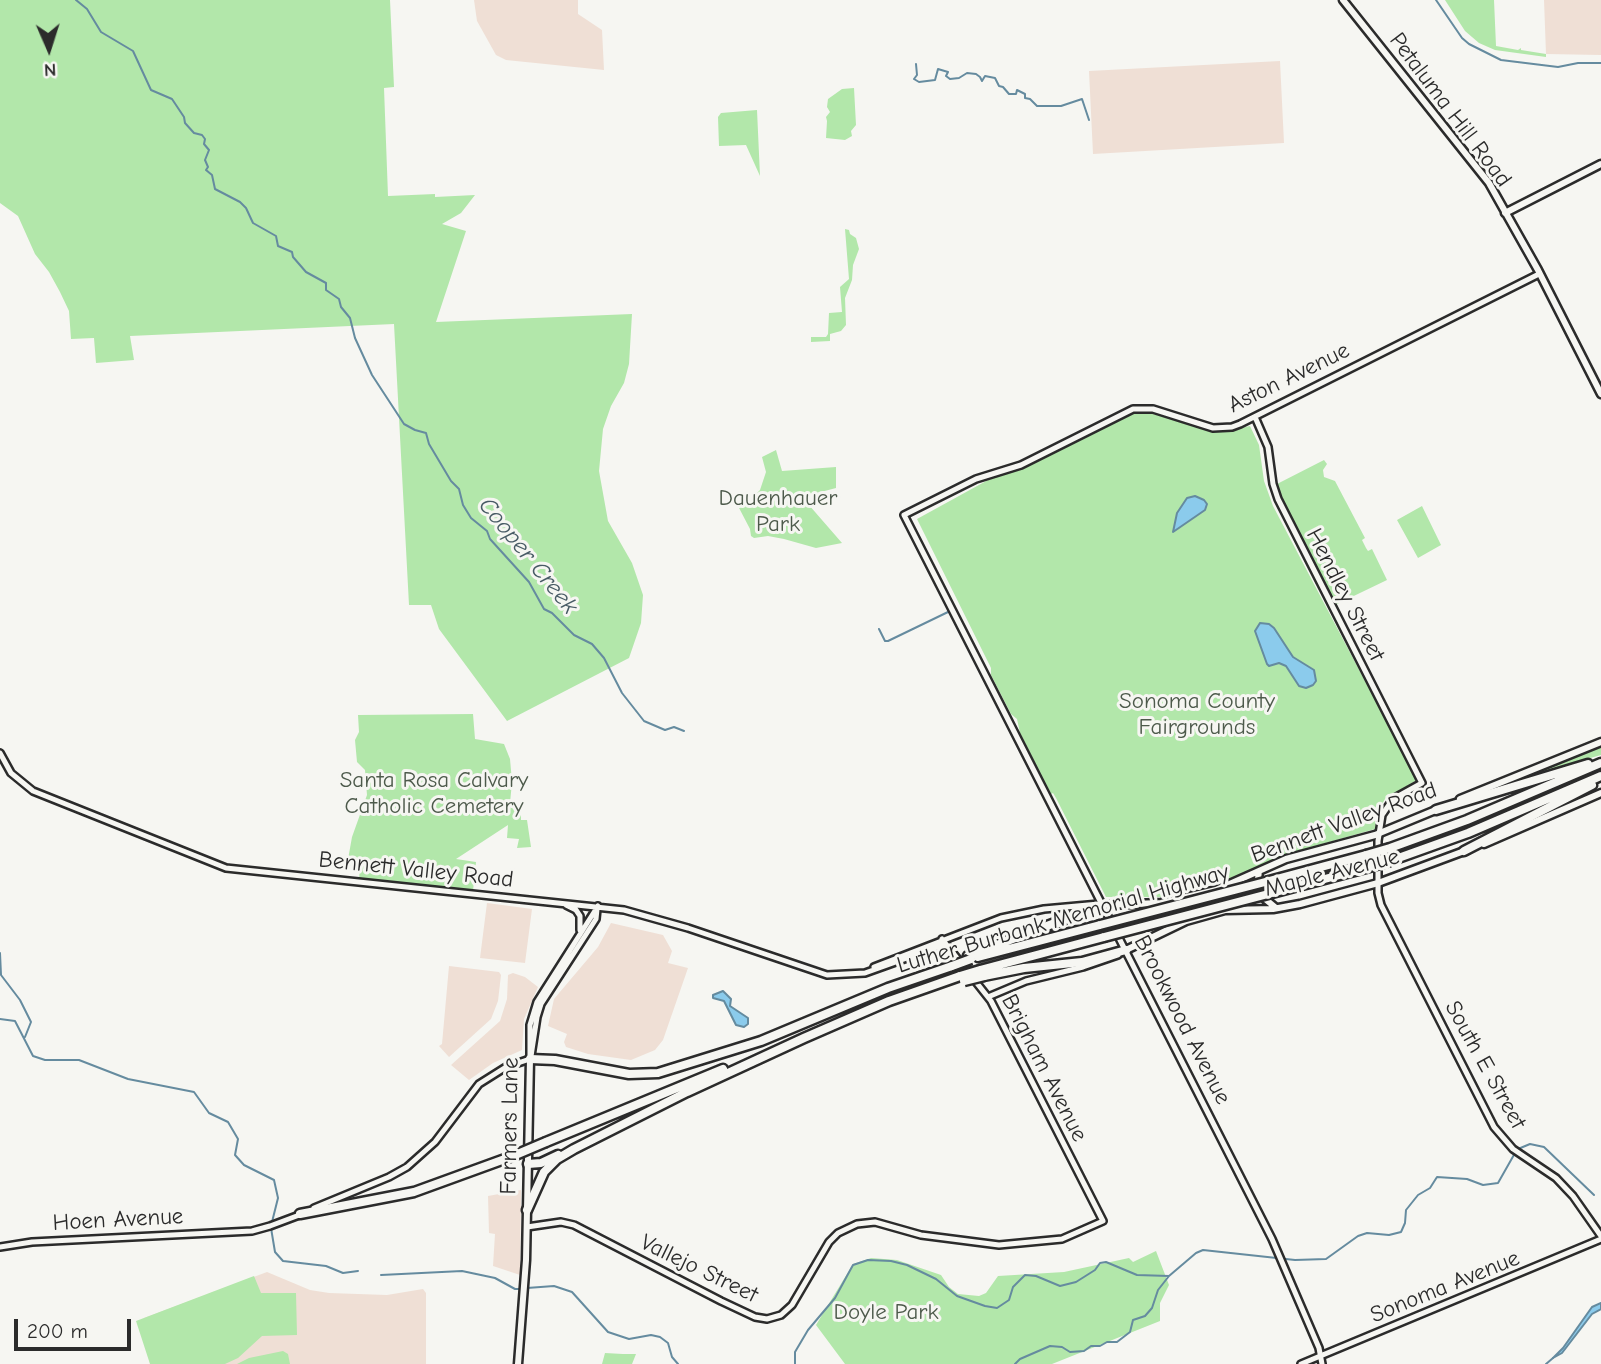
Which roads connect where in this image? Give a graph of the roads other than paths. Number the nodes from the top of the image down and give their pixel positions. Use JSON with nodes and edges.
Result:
{"nodes":[{"id":1,"x":1343,"y":0,"type":"edge"},
{"id":2,"x":1601,"y":164,"type":"edge"},
{"id":3,"x":1505,"y":214,"type":"junction"},
{"id":4,"x":1539,"y":274,"type":"junction"},
{"id":5,"x":1601,"y":394,"type":"edge"},
{"id":6,"x":1255,"y":417,"type":"junction"},
{"id":7,"x":904,"y":515,"type":"joint"},
{"id":8,"x":1601,"y":742,"type":"edge"},
{"id":9,"x":0,"y":752,"type":"edge"},
{"id":10,"x":1601,"y":762,"type":"edge"},
{"id":11,"x":1601,"y":779,"type":"edge"},
{"id":12,"x":1601,"y":793,"type":"edge"},
{"id":13,"x":1436,"y":810,"type":"junction"},
{"id":14,"x":1378,"y":834,"type":"junction"},
{"id":15,"x":1464,"y":851,"type":"junction"},
{"id":16,"x":1259,"y":871,"type":"junction"},
{"id":17,"x":1378,"y":883,"type":"junction"},
{"id":18,"x":561,"y":902,"type":"junction"},
{"id":19,"x":1102,"y":905,"type":"junction"},
{"id":20,"x":598,"y":906,"type":"junction"},
{"id":21,"x":1278,"y":908,"type":"junction"},
{"id":22,"x":579,"y":935,"type":"junction"},
{"id":23,"x":944,"y":942,"type":"junction"},
{"id":24,"x":1126,"y":950,"type":"junction"},
{"id":25,"x":970,"y":958,"type":"junction"},
{"id":26,"x":982,"y":973,"type":"junction"},
{"id":27,"x":988,"y":997,"type":"junction"},
{"id":28,"x":804,"y":1038,"type":"junction"},
{"id":29,"x":530,"y":1059,"type":"junction"},
{"id":30,"x":574,"y":1149,"type":"junction"},
{"id":31,"x":528,"y":1164,"type":"junction"},
{"id":32,"x":527,"y":1210,"type":"junction"},
{"id":33,"x":300,"y":1214,"type":"junction"},
{"id":34,"x":1103,"y":1221,"type":"joint"},
{"id":35,"x":527,"y":1227,"type":"junction"},
{"id":36,"x":1601,"y":1238,"type":"edge"},
{"id":37,"x":0,"y":1247,"type":"edge"},
{"id":38,"x":1322,"y":1359,"type":"edge"},
{"id":39,"x":518,"y":1364,"type":"edge"},
{"id":40,"x":1301,"y":1364,"type":"edge"},
{"id":41,"x":1329,"y":1364,"type":"edge"}],
"edges":[{"from":1,"to":3,"type":"main road","name":"Petaluma Hill Road"},
{"from":2,"to":3,"type":"main road"},
{"from":3,"to":4,"type":"main road","name":"Petaluma Hill Road"},
{"from":4,"to":5,"type":"main road","name":"Petaluma Hill Road"},
{"from":4,"to":6,"type":"street","name":"Aston Avenue"},
{"from":6,"to":7,"type":"street","name":"Aston Avenue"},
{"from":6,"to":14,"type":"street","name":"Hendley Street"},
{"from":7,"to":19,"type":"street","name":"Brookwood Avenue"},
{"from":8,"to":13,"type":"main road","name":"Bennett Valley Road"},
{"from":9,"to":18,"type":"street","name":"Bennett Valley Road"},
{"from":10,"to":13,"type":"highway"},
{"from":10,"to":25,"type":"highway","name":"Luther Burbank Memorial Highway","bridge":true},
{"from":11,"to":15,"type":"highway"},
{"from":11,"to":26,"type":"highway","name":"Luther Burbank Memorial Highway","bridge":true},
{"from":12,"to":15,"type":"main road","name":"Maple Avenue"},
{"from":13,"to":14,"type":"main road","name":"Bennett Valley Road"},
{"from":14,"to":16,"type":"main road","name":"Bennett Valley Road"},
{"from":14,"to":17,"type":"street","name":"South E Street"},
{"from":15,"to":17,"type":"main road","name":"Maple Avenue"},
{"from":16,"to":19,"type":"main road","name":"Bennett Valley Road"},
{"from":16,"to":21,"type":"main road"},
{"from":17,"to":21,"type":"main road","name":"Maple Avenue"},
{"from":17,"to":36,"type":"street","name":"South E Street"},
{"from":18,"to":20,"type":"street","name":"Bennett Valley Road"},
{"from":18,"to":22,"type":"street"},
{"from":19,"to":23,"type":"street","name":"Bennett Valley Road"},
{"from":19,"to":24,"type":"street","name":"Brookwood Avenue"},
{"from":19,"to":25,"type":"highway"},
{"from":20,"to":22,"type":"street","name":"Farmers Lane"},
{"from":20,"to":23,"type":"street","name":"Bennett Valley Road"},
{"from":20,"to":29,"type":"street"},
{"from":21,"to":24,"type":"main road","name":"Maple Avenue"},
{"from":22,"to":29,"type":"street","name":"Farmers Lane"},
{"from":23,"to":27,"type":"street","name":"Brigham Avenue"},
{"from":24,"to":26,"type":"highway"},
{"from":24,"to":27,"type":"street","name":"Maple Avenue"},
{"from":24,"to":38,"type":"street","name":"Brookwood Avenue"},
{"from":25,"to":29,"type":"highway","name":"Luther Burbank Memorial Highway","bridge":true},
{"from":26,"to":28,"type":"highway","name":"Luther Burbank Memorial Highway","bridge":true},
{"from":27,"to":34,"type":"street","name":"Brigham Avenue"},
{"from":28,"to":30,"type":"highway"},
{"from":28,"to":33,"type":"highway","bridge":true},
{"from":29,"to":31,"type":"main road","name":"Farmers Lane"},
{"from":29,"to":33,"type":"street","name":"Hoen Avenue"},
{"from":30,"to":31,"type":"highway"},
{"from":30,"to":32,"type":"highway"},
{"from":31,"to":32,"type":"main road","name":"Farmers Lane"},
{"from":32,"to":35,"type":"main road","name":"Farmers Lane"},
{"from":33,"to":37,"type":"street","name":"Hoen Avenue"},
{"from":34,"to":35,"type":"street","name":"Vallejo Street"},
{"from":35,"to":39,"type":"main road","name":"Farmers Lane"},
{"from":36,"to":38,"type":"street","name":"Sonoma Avenue"},
{"from":38,"to":40,"type":"street","name":"Sonoma Avenue"},
{"from":38,"to":41,"type":"street","name":"Brookwood Avenue"}]}
